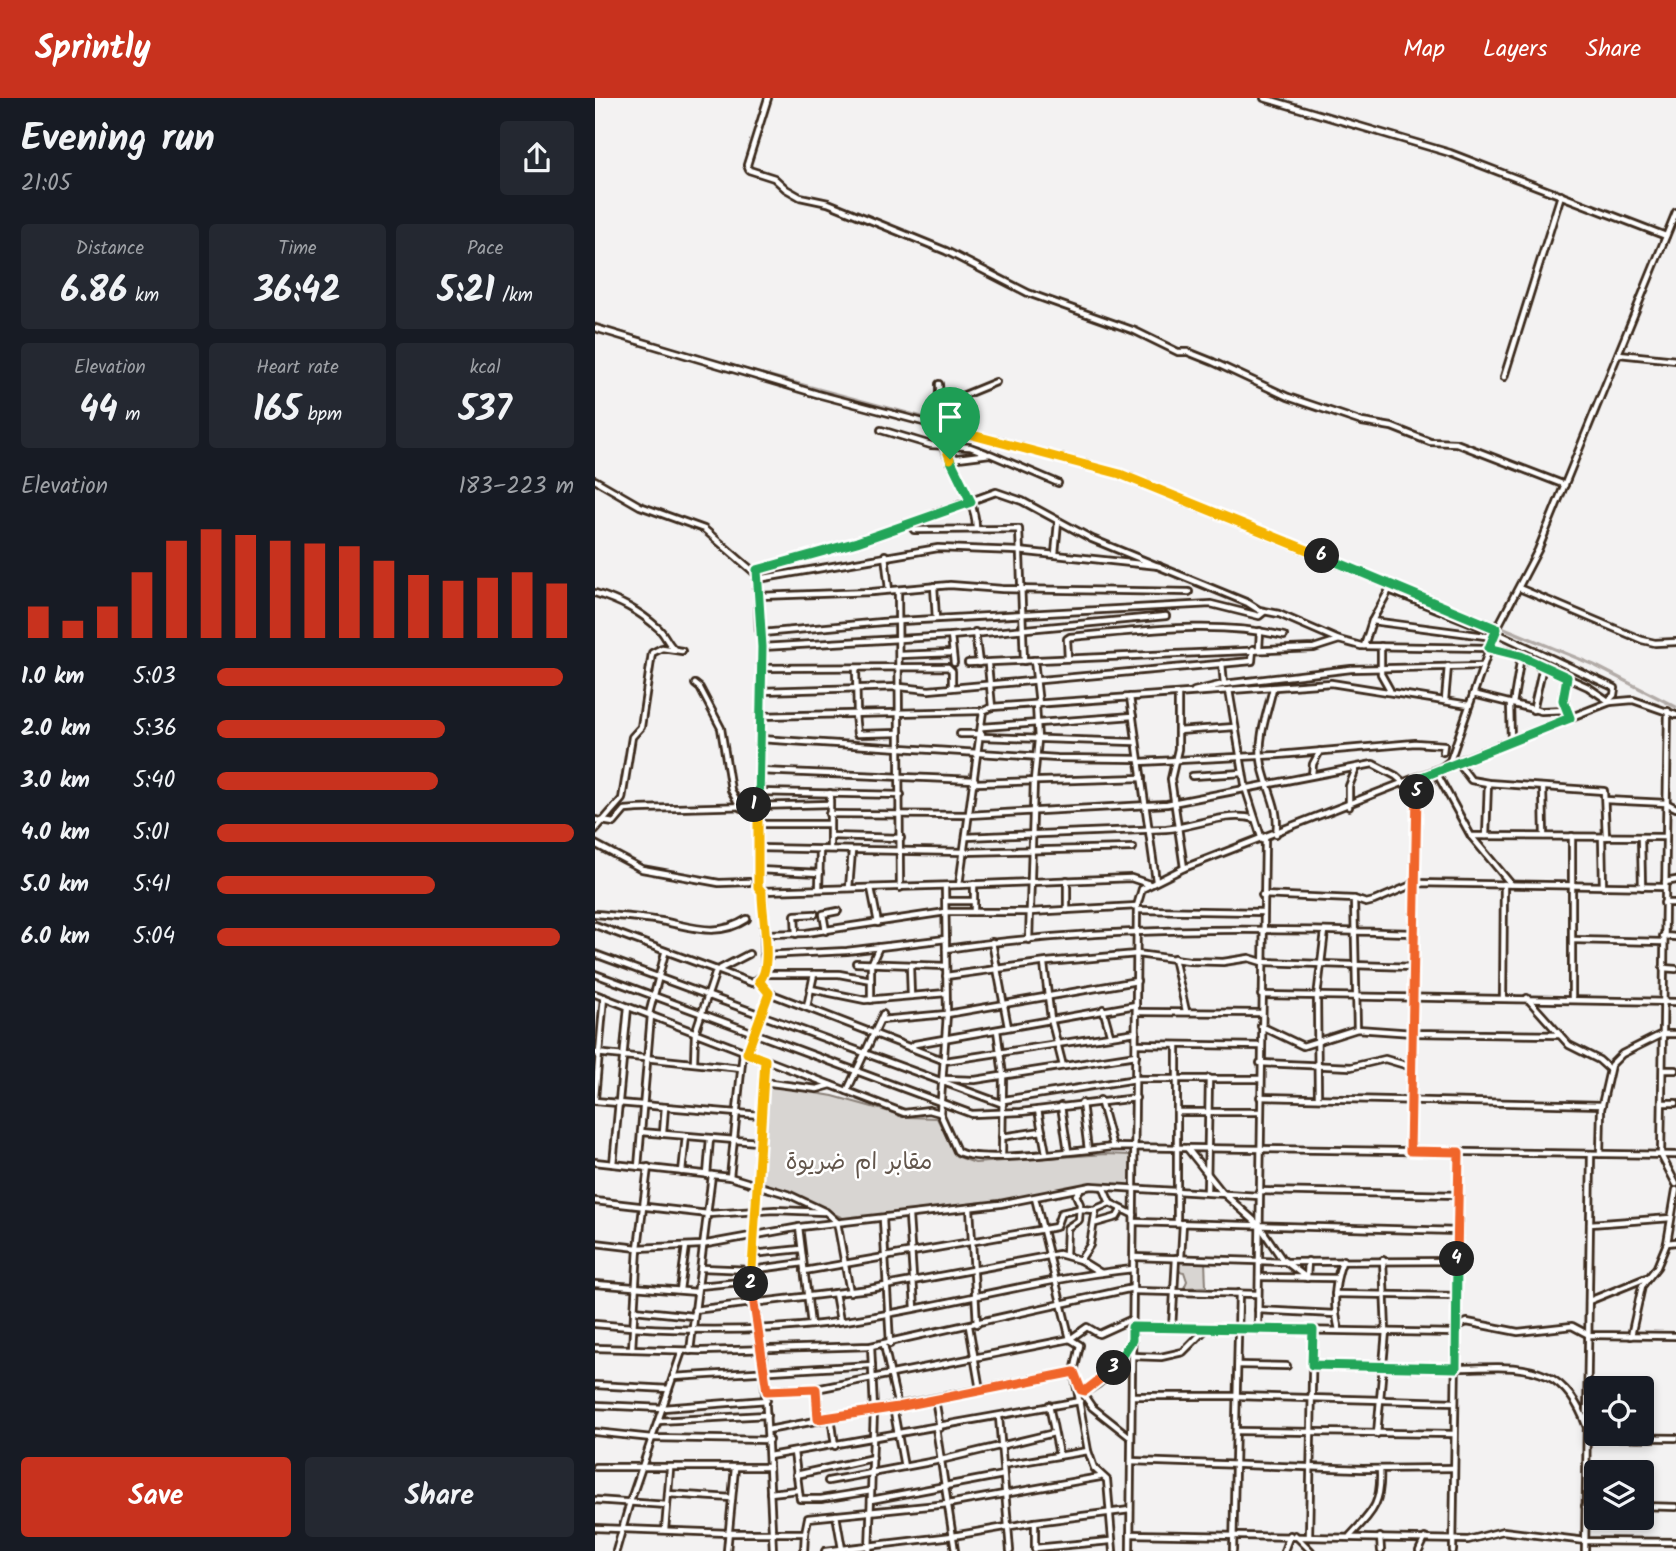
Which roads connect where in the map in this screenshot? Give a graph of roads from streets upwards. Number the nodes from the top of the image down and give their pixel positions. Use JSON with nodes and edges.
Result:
{"nodes":[{"id":1,"x":768,"y":98,"type":"edge"},
{"id":2,"x":1264,"y":98,"type":"edge"},
{"id":3,"x":1561,"y":195,"type":"junction"},
{"id":4,"x":1676,"y":212,"type":"edge"},
{"id":5,"x":1666,"y":236,"type":"junction"},
{"id":6,"x":595,"y":328,"type":"edge"},
{"id":7,"x":1619,"y":354,"type":"junction"},
{"id":8,"x":1676,"y":360,"type":"edge"},
{"id":9,"x":1504,"y":377,"type":"dead end"},
{"id":10,"x":996,"y":382,"type":"dead end"},
{"id":11,"x":939,"y":384,"type":"dead end"},
{"id":12,"x":940,"y":405,"type":"junction"},
{"id":13,"x":938,"y":426,"type":"junction"},
{"id":14,"x":881,"y":430,"type":"dead end"},
{"id":15,"x":945,"y":445,"type":"junction"},
{"id":16,"x":990,"y":454,"type":"junction"},
{"id":17,"x":950,"y":459,"type":"junction"},
{"id":18,"x":595,"y":480,"type":"edge"},
{"id":19,"x":1058,"y":483,"type":"dead end"},
{"id":20,"x":1565,"y":485,"type":"junction"},
{"id":21,"x":971,"y":502,"type":"junction"},
{"id":22,"x":1058,"y":522,"type":"junction"},
{"id":23,"x":910,"y":524,"type":"junction"},
{"id":24,"x":976,"y":527,"type":"junction"},
{"id":25,"x":1018,"y":551,"type":"junction"},
{"id":26,"x":1055,"y":554,"type":"junction"},
{"id":27,"x":885,"y":555,"type":"junction"},
{"id":28,"x":1159,"y":566,"type":"junction"},
{"id":29,"x":757,"y":576,"type":"junction"},
{"id":30,"x":934,"y":586,"type":"junction"},
{"id":31,"x":1019,"y":588,"type":"junction"},
{"id":32,"x":1519,"y":588,"type":"junction"},
{"id":33,"x":889,"y":590,"type":"junction"},
{"id":34,"x":898,"y":590,"type":"junction"},
{"id":35,"x":1189,"y":592,"type":"dead end"},
{"id":36,"x":595,"y":593,"type":"edge"},
{"id":37,"x":759,"y":596,"type":"junction"},
{"id":38,"x":1264,"y":612,"type":"junction"},
{"id":39,"x":1021,"y":615,"type":"junction"},
{"id":40,"x":1165,"y":616,"type":"dead end"},
{"id":41,"x":936,"y":619,"type":"junction"},
{"id":42,"x":899,"y":621,"type":"junction"},
{"id":43,"x":1372,"y":621,"type":"junction"},
{"id":44,"x":1023,"y":629,"type":"junction"},
{"id":45,"x":1260,"y":631,"type":"junction"},
{"id":46,"x":975,"y":632,"type":"junction"},
{"id":47,"x":762,"y":633,"type":"junction"},
{"id":48,"x":1495,"y":633,"type":"junction"},
{"id":49,"x":951,"y":636,"type":"junction"},
{"id":50,"x":1285,"y":636,"type":"dead end"},
{"id":51,"x":898,"y":638,"type":"junction"},
{"id":52,"x":1339,"y":640,"type":"junction"},
{"id":53,"x":1676,"y":642,"type":"edge"},
{"id":54,"x":1364,"y":646,"type":"junction"},
{"id":55,"x":1381,"y":646,"type":"junction"},
{"id":56,"x":762,"y":647,"type":"junction"},
{"id":57,"x":1489,"y":648,"type":"junction"},
{"id":58,"x":1256,"y":649,"type":"junction"},
{"id":59,"x":1224,"y":650,"type":"junction"},
{"id":60,"x":952,"y":653,"type":"junction"},
{"id":61,"x":899,"y":655,"type":"junction"},
{"id":62,"x":1521,"y":656,"type":"junction"},
{"id":63,"x":1068,"y":658,"type":"junction"},
{"id":64,"x":1034,"y":660,"type":"junction"},
{"id":65,"x":1024,"y":661,"type":"junction"},
{"id":66,"x":954,"y":663,"type":"dead end"},
{"id":67,"x":968,"y":663,"type":"dead end"},
{"id":68,"x":979,"y":663,"type":"junction"},
{"id":69,"x":1224,"y":663,"type":"junction"},
{"id":70,"x":988,"y":665,"type":"junction"},
{"id":71,"x":1448,"y":666,"type":"junction"},
{"id":72,"x":1483,"y":666,"type":"junction"},
{"id":73,"x":1543,"y":666,"type":"junction"},
{"id":74,"x":761,"y":668,"type":"junction"},
{"id":75,"x":856,"y":669,"type":"junction"},
{"id":76,"x":900,"y":669,"type":"junction"},
{"id":77,"x":1381,"y":670,"type":"junction"},
{"id":78,"x":1567,"y":677,"type":"junction"},
{"id":79,"x":1037,"y":680,"type":"junction"},
{"id":80,"x":695,"y":684,"type":"dead end"},
{"id":81,"x":1224,"y":684,"type":"junction"},
{"id":82,"x":989,"y":685,"type":"junction"},
{"id":83,"x":899,"y":687,"type":"junction"},
{"id":84,"x":953,"y":687,"type":"junction"},
{"id":85,"x":1273,"y":688,"type":"junction"},
{"id":86,"x":857,"y":689,"type":"junction"},
{"id":87,"x":1229,"y":690,"type":"junction"},
{"id":88,"x":1390,"y":690,"type":"junction"},
{"id":89,"x":761,"y":691,"type":"junction"},
{"id":90,"x":1186,"y":694,"type":"junction"},
{"id":91,"x":1473,"y":694,"type":"junction"},
{"id":92,"x":1178,"y":695,"type":"junction"},
{"id":93,"x":1130,"y":696,"type":"junction"},
{"id":94,"x":1445,"y":700,"type":"junction"},
{"id":95,"x":1610,"y":701,"type":"junction"},
{"id":96,"x":1037,"y":704,"type":"junction"},
{"id":97,"x":1512,"y":704,"type":"junction"},
{"id":98,"x":1469,"y":705,"type":"junction"},
{"id":99,"x":992,"y":707,"type":"junction"},
{"id":100,"x":1533,"y":710,"type":"junction"},
{"id":101,"x":1567,"y":710,"type":"junction"},
{"id":102,"x":983,"y":711,"type":"junction"},
{"id":103,"x":1668,"y":711,"type":"junction"},
{"id":104,"x":899,"y":712,"type":"junction"},
{"id":105,"x":856,"y":714,"type":"junction"},
{"id":106,"x":1676,"y":715,"type":"edge"},
{"id":107,"x":759,"y":716,"type":"junction"},
{"id":108,"x":1133,"y":716,"type":"junction"},
{"id":109,"x":1570,"y":718,"type":"junction"},
{"id":110,"x":1038,"y":724,"type":"junction"},
{"id":111,"x":983,"y":727,"type":"junction"},
{"id":112,"x":1235,"y":727,"type":"junction"},
{"id":113,"x":1178,"y":731,"type":"junction"},
{"id":114,"x":899,"y":733,"type":"junction"},
{"id":115,"x":960,"y":734,"type":"dead end"},
{"id":116,"x":982,"y":736,"type":"junction"},
{"id":117,"x":760,"y":740,"type":"junction"},
{"id":118,"x":1038,"y":740,"type":"junction"},
{"id":119,"x":1511,"y":740,"type":"junction"},
{"id":120,"x":1134,"y":742,"type":"junction"},
{"id":121,"x":899,"y":747,"type":"junction"},
{"id":122,"x":1321,"y":750,"type":"junction"},
{"id":123,"x":980,"y":752,"type":"junction"},
{"id":124,"x":1444,"y":752,"type":"dead end"},
{"id":125,"x":1037,"y":756,"type":"junction"},
{"id":126,"x":1260,"y":756,"type":"junction"},
{"id":127,"x":1240,"y":757,"type":"junction"},
{"id":128,"x":1139,"y":760,"type":"junction"},
{"id":129,"x":1176,"y":760,"type":"junction"},
{"id":130,"x":1459,"y":764,"type":"junction"},
{"id":131,"x":1356,"y":768,"type":"junction"},
{"id":132,"x":759,"y":771,"type":"junction"},
{"id":133,"x":1436,"y":772,"type":"junction"},
{"id":134,"x":1243,"y":773,"type":"junction"},
{"id":135,"x":1312,"y":775,"type":"junction"},
{"id":136,"x":900,"y":776,"type":"junction"},
{"id":137,"x":1192,"y":776,"type":"dead end"},
{"id":138,"x":1142,"y":778,"type":"junction"},
{"id":139,"x":1417,"y":779,"type":"junction"},
{"id":140,"x":1034,"y":780,"type":"junction"},
{"id":141,"x":975,"y":781,"type":"junction"},
{"id":142,"x":1488,"y":783,"type":"junction"},
{"id":143,"x":1405,"y":785,"type":"junction"},
{"id":144,"x":1269,"y":786,"type":"junction"},
{"id":145,"x":1543,"y":788,"type":"junction"},
{"id":146,"x":1247,"y":790,"type":"junction"},
{"id":147,"x":759,"y":792,"type":"junction"},
{"id":148,"x":830,"y":793,"type":"junction"},
{"id":149,"x":901,"y":795,"type":"junction"},
{"id":150,"x":1605,"y":800,"type":"junction"},
{"id":151,"x":759,"y":803,"type":"junction"},
{"id":152,"x":1177,"y":803,"type":"junction"},
{"id":153,"x":1666,"y":803,"type":"junction"},
{"id":154,"x":830,"y":804,"type":"junction"},
{"id":155,"x":1147,"y":806,"type":"junction"},
{"id":156,"x":1349,"y":807,"type":"junction"},
{"id":157,"x":741,"y":808,"type":"junction"},
{"id":158,"x":749,"y":808,"type":"junction"},
{"id":159,"x":1676,"y":808,"type":"edge"},
{"id":160,"x":1033,"y":812,"type":"junction"},
{"id":161,"x":758,"y":813,"type":"junction"},
{"id":162,"x":829,"y":814,"type":"junction"},
{"id":163,"x":969,"y":815,"type":"junction"},
{"id":164,"x":901,"y":816,"type":"junction"},
{"id":165,"x":1255,"y":819,"type":"junction"},
{"id":166,"x":595,"y":820,"type":"edge"},
{"id":167,"x":603,"y":822,"type":"junction"},
{"id":168,"x":758,"y":824,"type":"junction"},
{"id":169,"x":829,"y":824,"type":"junction"},
{"id":170,"x":1179,"y":828,"type":"junction"},
{"id":171,"x":1149,"y":829,"type":"junction"},
{"id":172,"x":595,"y":830,"type":"edge"},
{"id":173,"x":1032,"y":835,"type":"junction"},
{"id":174,"x":1276,"y":835,"type":"junction"},
{"id":175,"x":829,"y":836,"type":"junction"},
{"id":176,"x":1471,"y":836,"type":"junction"},
{"id":177,"x":1486,"y":836,"type":"junction"},
{"id":178,"x":1544,"y":836,"type":"junction"},
{"id":179,"x":1572,"y":836,"type":"junction"},
{"id":180,"x":966,"y":837,"type":"junction"},
{"id":181,"x":1604,"y":837,"type":"junction"},
{"id":182,"x":1665,"y":837,"type":"junction"},
{"id":183,"x":901,"y":838,"type":"junction"},
{"id":184,"x":1641,"y":838,"type":"junction"},
{"id":185,"x":1264,"y":840,"type":"junction"},
{"id":186,"x":595,"y":844,"type":"edge"},
{"id":187,"x":758,"y":848,"type":"junction"},
{"id":188,"x":1133,"y":848,"type":"dead end"},
{"id":189,"x":830,"y":849,"type":"junction"},
{"id":190,"x":820,"y":850,"type":"junction"},
{"id":191,"x":852,"y":850,"type":"junction"},
{"id":192,"x":901,"y":852,"type":"junction"},
{"id":193,"x":964,"y":852,"type":"junction"},
{"id":194,"x":1031,"y":852,"type":"junction"},
{"id":195,"x":1184,"y":869,"type":"junction"},
{"id":196,"x":758,"y":870,"type":"junction"},
{"id":197,"x":820,"y":873,"type":"junction"},
{"id":198,"x":1067,"y":880,"type":"junction"},
{"id":199,"x":1676,"y":880,"type":"edge"},
{"id":200,"x":1030,"y":881,"type":"junction"},
{"id":201,"x":1156,"y":881,"type":"junction"},
{"id":202,"x":749,"y":882,"type":"dead end"},
{"id":203,"x":1416,"y":883,"type":"junction"},
{"id":204,"x":974,"y":884,"type":"junction"},
{"id":205,"x":1149,"y":884,"type":"junction"},
{"id":206,"x":1508,"y":884,"type":"junction"},
{"id":207,"x":1665,"y":884,"type":"junction"},
{"id":208,"x":959,"y":885,"type":"junction"},
{"id":209,"x":1574,"y":886,"type":"junction"},
{"id":210,"x":1603,"y":887,"type":"junction"},
{"id":211,"x":1642,"y":887,"type":"junction"},
{"id":212,"x":849,"y":888,"type":"junction"},
{"id":213,"x":871,"y":888,"type":"junction"},
{"id":214,"x":901,"y":888,"type":"junction"},
{"id":215,"x":946,"y":888,"type":"junction"},
{"id":216,"x":819,"y":889,"type":"junction"},
{"id":217,"x":762,"y":892,"type":"junction"},
{"id":218,"x":1262,"y":895,"type":"junction"},
{"id":219,"x":1354,"y":900,"type":"junction"},
{"id":220,"x":946,"y":901,"type":"junction"},
{"id":221,"x":974,"y":901,"type":"junction"},
{"id":222,"x":1664,"y":903,"type":"junction"},
{"id":223,"x":1676,"y":903,"type":"edge"},
{"id":224,"x":1137,"y":908,"type":"junction"},
{"id":225,"x":838,"y":911,"type":"dead end"},
{"id":226,"x":1067,"y":911,"type":"junction"},
{"id":227,"x":946,"y":912,"type":"junction"},
{"id":228,"x":974,"y":912,"type":"junction"},
{"id":229,"x":1030,"y":912,"type":"junction"},
{"id":230,"x":1263,"y":912,"type":"junction"},
{"id":231,"x":595,"y":914,"type":"edge"},
{"id":232,"x":814,"y":914,"type":"dead end"},
{"id":233,"x":747,"y":919,"type":"dead end"},
{"id":234,"x":878,"y":923,"type":"junction"},
{"id":235,"x":595,"y":925,"type":"edge"},
{"id":236,"x":1262,"y":929,"type":"junction"},
{"id":237,"x":826,"y":931,"type":"junction"},
{"id":238,"x":1138,"y":931,"type":"junction"},
{"id":239,"x":1325,"y":931,"type":"junction"},
{"id":240,"x":1356,"y":932,"type":"junction"},
{"id":241,"x":1414,"y":933,"type":"junction"},
{"id":242,"x":766,"y":934,"type":"junction"},
{"id":243,"x":796,"y":934,"type":"junction"},
{"id":244,"x":1676,"y":937,"type":"edge"},
{"id":245,"x":946,"y":939,"type":"junction"},
{"id":246,"x":1663,"y":939,"type":"junction"},
{"id":247,"x":1029,"y":940,"type":"junction"},
{"id":248,"x":1573,"y":940,"type":"junction"},
{"id":249,"x":992,"y":942,"type":"junction"},
{"id":250,"x":880,"y":947,"type":"junction"},
{"id":251,"x":946,"y":949,"type":"junction"},
{"id":252,"x":665,"y":953,"type":"junction"},
{"id":253,"x":595,"y":954,"type":"edge"},
{"id":254,"x":749,"y":954,"type":"dead end"},
{"id":255,"x":1137,"y":954,"type":"junction"},
{"id":256,"x":764,"y":955,"type":"junction"},
{"id":257,"x":1174,"y":958,"type":"junction"},
{"id":258,"x":1262,"y":962,"type":"junction"},
{"id":259,"x":856,"y":963,"type":"dead end"},
{"id":260,"x":1322,"y":963,"type":"junction"},
{"id":261,"x":1044,"y":964,"type":"junction"},
{"id":262,"x":871,"y":965,"type":"junction"},
{"id":263,"x":1356,"y":965,"type":"junction"},
{"id":264,"x":910,"y":966,"type":"junction"},
{"id":265,"x":946,"y":966,"type":"junction"},
{"id":266,"x":1413,"y":967,"type":"junction"},
{"id":267,"x":1663,"y":968,"type":"junction"},
{"id":268,"x":1676,"y":969,"type":"edge"},
{"id":269,"x":716,"y":971,"type":"junction"},
{"id":270,"x":996,"y":971,"type":"junction"},
{"id":271,"x":595,"y":974,"type":"edge"},
{"id":272,"x":765,"y":974,"type":"junction"},
{"id":273,"x":814,"y":974,"type":"junction"},
{"id":274,"x":659,"y":976,"type":"junction"},
{"id":275,"x":946,"y":976,"type":"junction"},
{"id":276,"x":871,"y":980,"type":"junction"},
{"id":277,"x":759,"y":981,"type":"junction"},
{"id":278,"x":1136,"y":981,"type":"junction"},
{"id":279,"x":811,"y":989,"type":"junction"},
{"id":280,"x":595,"y":993,"type":"edge"},
{"id":281,"x":769,"y":993,"type":"junction"},
{"id":282,"x":946,"y":993,"type":"junction"},
{"id":283,"x":653,"y":995,"type":"junction"},
{"id":284,"x":708,"y":995,"type":"junction"},
{"id":285,"x":1047,"y":995,"type":"junction"},
{"id":286,"x":1261,"y":995,"type":"junction"},
{"id":287,"x":911,"y":996,"type":"junction"},
{"id":288,"x":1357,"y":996,"type":"junction"},
{"id":289,"x":604,"y":997,"type":"junction"},
{"id":290,"x":1317,"y":997,"type":"junction"},
{"id":291,"x":1413,"y":997,"type":"junction"},
{"id":292,"x":1503,"y":998,"type":"junction"},
{"id":293,"x":1527,"y":998,"type":"junction"},
{"id":294,"x":1572,"y":999,"type":"junction"},
{"id":295,"x":871,"y":1000,"type":"junction"},
{"id":296,"x":1663,"y":1002,"type":"junction"},
{"id":297,"x":1676,"y":1002,"type":"edge"},
{"id":298,"x":1002,"y":1004,"type":"junction"},
{"id":299,"x":1136,"y":1005,"type":"junction"},
{"id":300,"x":628,"y":1007,"type":"junction"},
{"id":301,"x":807,"y":1007,"type":"junction"},
{"id":302,"x":1103,"y":1009,"type":"junction"},
{"id":303,"x":1186,"y":1011,"type":"junction"},
{"id":304,"x":1136,"y":1012,"type":"junction"},
{"id":305,"x":1261,"y":1013,"type":"junction"},
{"id":306,"x":650,"y":1014,"type":"junction"},
{"id":307,"x":702,"y":1014,"type":"junction"},
{"id":308,"x":761,"y":1014,"type":"junction"},
{"id":309,"x":947,"y":1014,"type":"junction"},
{"id":310,"x":1051,"y":1019,"type":"junction"},
{"id":311,"x":1261,"y":1026,"type":"junction"},
{"id":312,"x":1008,"y":1027,"type":"junction"},
{"id":313,"x":1357,"y":1029,"type":"junction"},
{"id":314,"x":997,"y":1030,"type":"junction"},
{"id":315,"x":1136,"y":1032,"type":"junction"},
{"id":316,"x":695,"y":1033,"type":"junction"},
{"id":317,"x":755,"y":1033,"type":"junction"},
{"id":318,"x":1413,"y":1033,"type":"junction"},
{"id":319,"x":874,"y":1034,"type":"junction"},
{"id":320,"x":1110,"y":1034,"type":"junction"},
{"id":321,"x":1662,"y":1034,"type":"junction"},
{"id":322,"x":1676,"y":1034,"type":"edge"},
{"id":323,"x":1560,"y":1035,"type":"junction"},
{"id":324,"x":945,"y":1039,"type":"junction"},
{"id":325,"x":1317,"y":1041,"type":"junction"},
{"id":326,"x":1056,"y":1044,"type":"junction"},
{"id":327,"x":1136,"y":1044,"type":"junction"},
{"id":328,"x":1177,"y":1045,"type":"junction"},
{"id":329,"x":1261,"y":1046,"type":"junction"},
{"id":330,"x":910,"y":1048,"type":"junction"},
{"id":331,"x":745,"y":1052,"type":"junction"},
{"id":332,"x":866,"y":1052,"type":"junction"},
{"id":333,"x":597,"y":1053,"type":"edge"},
{"id":334,"x":1000,"y":1053,"type":"junction"},
{"id":335,"x":1136,"y":1055,"type":"junction"},
{"id":336,"x":624,"y":1056,"type":"junction"},
{"id":337,"x":647,"y":1058,"type":"junction"},
{"id":338,"x":765,"y":1060,"type":"junction"},
{"id":339,"x":945,"y":1061,"type":"junction"},
{"id":340,"x":694,"y":1062,"type":"junction"},
{"id":341,"x":1260,"y":1063,"type":"junction"},
{"id":342,"x":1319,"y":1065,"type":"junction"},
{"id":343,"x":1063,"y":1066,"type":"junction"},
{"id":344,"x":1412,"y":1067,"type":"junction"},
{"id":345,"x":741,"y":1068,"type":"junction"},
{"id":346,"x":857,"y":1070,"type":"junction"},
{"id":347,"x":1609,"y":1070,"type":"junction"},
{"id":348,"x":1663,"y":1070,"type":"junction"},
{"id":349,"x":1676,"y":1070,"type":"edge"},
{"id":350,"x":1003,"y":1075,"type":"junction"},
{"id":351,"x":1177,"y":1077,"type":"junction"},
{"id":352,"x":1209,"y":1078,"type":"junction"},
{"id":353,"x":1136,"y":1079,"type":"junction"},
{"id":354,"x":1260,"y":1079,"type":"junction"},
{"id":355,"x":944,"y":1081,"type":"junction"},
{"id":356,"x":763,"y":1082,"type":"junction"},
{"id":357,"x":831,"y":1085,"type":"junction"},
{"id":358,"x":847,"y":1091,"type":"junction"},
{"id":359,"x":1260,"y":1097,"type":"junction"},
{"id":360,"x":1136,"y":1098,"type":"junction"},
{"id":361,"x":1318,"y":1098,"type":"junction"},
{"id":362,"x":595,"y":1099,"type":"edge"},
{"id":363,"x":1100,"y":1100,"type":"junction"},
{"id":364,"x":1411,"y":1100,"type":"junction"},
{"id":365,"x":1004,"y":1102,"type":"junction"},
{"id":366,"x":1662,"y":1102,"type":"junction"},
{"id":367,"x":1676,"y":1102,"type":"edge"},
{"id":368,"x":618,"y":1103,"type":"junction"},
{"id":369,"x":941,"y":1103,"type":"junction"},
{"id":370,"x":1082,"y":1103,"type":"junction"},
{"id":371,"x":643,"y":1105,"type":"junction"},
{"id":372,"x":1602,"y":1105,"type":"junction"},
{"id":373,"x":1061,"y":1106,"type":"junction"},
{"id":374,"x":665,"y":1107,"type":"junction"},
{"id":375,"x":1038,"y":1110,"type":"junction"},
{"id":376,"x":1177,"y":1112,"type":"junction"},
{"id":377,"x":1209,"y":1112,"type":"junction"},
{"id":378,"x":1260,"y":1112,"type":"junction"},
{"id":379,"x":940,"y":1113,"type":"junction"},
{"id":380,"x":736,"y":1114,"type":"junction"},
{"id":381,"x":1003,"y":1114,"type":"junction"},
{"id":382,"x":760,"y":1115,"type":"junction"},
{"id":383,"x":1042,"y":1131,"type":"junction"},
{"id":384,"x":641,"y":1132,"type":"junction"},
{"id":385,"x":663,"y":1133,"type":"junction"},
{"id":386,"x":686,"y":1136,"type":"junction"},
{"id":387,"x":1002,"y":1137,"type":"junction"},
{"id":388,"x":710,"y":1138,"type":"junction"},
{"id":389,"x":733,"y":1140,"type":"junction"},
{"id":390,"x":758,"y":1142,"type":"junction"},
{"id":391,"x":1113,"y":1147,"type":"junction"},
{"id":392,"x":1177,"y":1147,"type":"junction"},
{"id":393,"x":1187,"y":1147,"type":"junction"},
{"id":394,"x":1134,"y":1148,"type":"junction"},
{"id":395,"x":1209,"y":1148,"type":"junction"},
{"id":396,"x":1259,"y":1149,"type":"junction"},
{"id":397,"x":1088,"y":1150,"type":"junction"},
{"id":398,"x":1068,"y":1151,"type":"junction"},
{"id":399,"x":1410,"y":1151,"type":"junction"},
{"id":400,"x":1459,"y":1152,"type":"junction"},
{"id":401,"x":1046,"y":1153,"type":"junction"},
{"id":402,"x":1591,"y":1154,"type":"junction"},
{"id":403,"x":1600,"y":1154,"type":"junction"},
{"id":404,"x":1661,"y":1155,"type":"junction"},
{"id":405,"x":1676,"y":1155,"type":"edge"},
{"id":406,"x":1002,"y":1156,"type":"junction"},
{"id":407,"x":595,"y":1162,"type":"edge"},
{"id":408,"x":613,"y":1164,"type":"junction"},
{"id":409,"x":638,"y":1167,"type":"junction"},
{"id":410,"x":648,"y":1167,"type":"junction"},
{"id":411,"x":1206,"y":1171,"type":"junction"},
{"id":412,"x":682,"y":1172,"type":"junction"},
{"id":413,"x":710,"y":1175,"type":"junction"},
{"id":414,"x":730,"y":1177,"type":"junction"},
{"id":415,"x":756,"y":1184,"type":"junction"},
{"id":416,"x":1676,"y":1184,"type":"edge"},
{"id":417,"x":1083,"y":1188,"type":"junction"},
{"id":418,"x":1104,"y":1189,"type":"junction"},
{"id":419,"x":1134,"y":1189,"type":"junction"},
{"id":420,"x":1177,"y":1191,"type":"junction"},
{"id":421,"x":1206,"y":1191,"type":"junction"},
{"id":422,"x":1223,"y":1192,"type":"junction"},
{"id":423,"x":1259,"y":1193,"type":"junction"},
{"id":424,"x":1458,"y":1195,"type":"junction"},
{"id":425,"x":1676,"y":1195,"type":"edge"},
{"id":426,"x":1035,"y":1198,"type":"junction"},
{"id":427,"x":595,"y":1201,"type":"edge"},
{"id":428,"x":1109,"y":1203,"type":"junction"},
{"id":429,"x":644,"y":1207,"type":"junction"},
{"id":430,"x":970,"y":1208,"type":"junction"},
{"id":431,"x":1079,"y":1209,"type":"junction"},
{"id":432,"x":1095,"y":1210,"type":"junction"},
{"id":433,"x":1121,"y":1210,"type":"junction"},
{"id":434,"x":753,"y":1211,"type":"junction"},
{"id":435,"x":826,"y":1212,"type":"junction"},
{"id":436,"x":708,"y":1214,"type":"junction"},
{"id":437,"x":1134,"y":1215,"type":"junction"},
{"id":438,"x":909,"y":1216,"type":"junction"},
{"id":439,"x":1671,"y":1218,"type":"junction"},
{"id":440,"x":883,"y":1219,"type":"junction"},
{"id":441,"x":837,"y":1222,"type":"junction"},
{"id":442,"x":1096,"y":1223,"type":"junction"},
{"id":443,"x":1134,"y":1223,"type":"junction"},
{"id":444,"x":1180,"y":1223,"type":"junction"},
{"id":445,"x":1590,"y":1224,"type":"junction"},
{"id":446,"x":1259,"y":1225,"type":"junction"},
{"id":447,"x":799,"y":1227,"type":"junction"},
{"id":448,"x":1044,"y":1228,"type":"junction"},
{"id":449,"x":1458,"y":1231,"type":"junction"},
{"id":450,"x":753,"y":1235,"type":"junction"},
{"id":451,"x":972,"y":1242,"type":"junction"},
{"id":452,"x":1676,"y":1242,"type":"edge"},
{"id":453,"x":595,"y":1243,"type":"edge"},
{"id":454,"x":1667,"y":1243,"type":"junction"},
{"id":455,"x":705,"y":1244,"type":"junction"},
{"id":456,"x":686,"y":1246,"type":"junction"},
{"id":457,"x":638,"y":1248,"type":"junction"},
{"id":458,"x":801,"y":1249,"type":"junction"},
{"id":459,"x":911,"y":1252,"type":"junction"},
{"id":460,"x":752,"y":1254,"type":"junction"},
{"id":461,"x":1051,"y":1255,"type":"junction"},
{"id":462,"x":1066,"y":1255,"type":"junction"},
{"id":463,"x":886,"y":1257,"type":"junction"},
{"id":464,"x":1134,"y":1257,"type":"junction"},
{"id":465,"x":1179,"y":1258,"type":"junction"},
{"id":466,"x":1080,"y":1259,"type":"junction"},
{"id":467,"x":1343,"y":1260,"type":"junction"},
{"id":468,"x":1383,"y":1260,"type":"junction"},
{"id":469,"x":1259,"y":1261,"type":"junction"},
{"id":470,"x":1308,"y":1261,"type":"junction"},
{"id":471,"x":1457,"y":1261,"type":"junction"},
{"id":472,"x":803,"y":1262,"type":"junction"},
{"id":473,"x":1286,"y":1262,"type":"junction"},
{"id":474,"x":845,"y":1264,"type":"junction"},
{"id":475,"x":702,"y":1268,"type":"junction"},
{"id":476,"x":1133,"y":1269,"type":"junction"},
{"id":477,"x":751,"y":1270,"type":"junction"},
{"id":478,"x":974,"y":1270,"type":"junction"},
{"id":479,"x":804,"y":1271,"type":"junction"},
{"id":480,"x":1101,"y":1273,"type":"junction"},
{"id":481,"x":1259,"y":1277,"type":"junction"},
{"id":482,"x":1307,"y":1278,"type":"junction"},
{"id":483,"x":1646,"y":1278,"type":"junction"},
{"id":484,"x":1335,"y":1279,"type":"junction"},
{"id":485,"x":1056,"y":1280,"type":"junction"},
{"id":486,"x":751,"y":1281,"type":"junction"},
{"id":487,"x":913,"y":1281,"type":"junction"},
{"id":488,"x":595,"y":1284,"type":"edge"},
{"id":489,"x":699,"y":1286,"type":"junction"},
{"id":490,"x":887,"y":1286,"type":"junction"},
{"id":491,"x":636,"y":1287,"type":"junction"},
{"id":492,"x":680,"y":1290,"type":"junction"},
{"id":493,"x":1133,"y":1290,"type":"junction"},
{"id":494,"x":697,"y":1292,"type":"junction"},
{"id":495,"x":850,"y":1292,"type":"junction"},
{"id":496,"x":1174,"y":1292,"type":"junction"},
{"id":497,"x":835,"y":1293,"type":"junction"},
{"id":498,"x":1238,"y":1293,"type":"junction"},
{"id":499,"x":1258,"y":1294,"type":"junction"},
{"id":500,"x":1335,"y":1294,"type":"junction"},
{"id":501,"x":1384,"y":1295,"type":"junction"},
{"id":502,"x":976,"y":1296,"type":"junction"},
{"id":503,"x":1457,"y":1296,"type":"junction"},
{"id":504,"x":807,"y":1297,"type":"junction"},
{"id":505,"x":1589,"y":1301,"type":"junction"},
{"id":506,"x":1060,"y":1304,"type":"junction"},
{"id":507,"x":755,"y":1305,"type":"junction"},
{"id":508,"x":915,"y":1308,"type":"junction"},
{"id":509,"x":634,"y":1310,"type":"junction"},
{"id":510,"x":1258,"y":1310,"type":"junction"},
{"id":511,"x":694,"y":1313,"type":"junction"},
{"id":512,"x":889,"y":1313,"type":"junction"},
{"id":513,"x":1335,"y":1314,"type":"junction"},
{"id":514,"x":1132,"y":1319,"type":"junction"},
{"id":515,"x":840,"y":1321,"type":"junction"},
{"id":516,"x":595,"y":1324,"type":"edge"},
{"id":517,"x":977,"y":1324,"type":"junction"},
{"id":518,"x":811,"y":1325,"type":"junction"},
{"id":519,"x":969,"y":1326,"type":"junction"},
{"id":520,"x":1132,"y":1327,"type":"junction"},
{"id":521,"x":633,"y":1328,"type":"junction"},
{"id":522,"x":1172,"y":1328,"type":"junction"},
{"id":523,"x":1208,"y":1328,"type":"junction"},
{"id":524,"x":1239,"y":1329,"type":"junction"},
{"id":525,"x":1258,"y":1329,"type":"junction"},
{"id":526,"x":759,"y":1330,"type":"junction"},
{"id":527,"x":1313,"y":1330,"type":"junction"},
{"id":528,"x":1339,"y":1330,"type":"junction"},
{"id":529,"x":1456,"y":1330,"type":"junction"},
{"id":530,"x":693,"y":1331,"type":"junction"},
{"id":531,"x":1386,"y":1331,"type":"junction"},
{"id":532,"x":1588,"y":1335,"type":"junction"},
{"id":533,"x":1631,"y":1336,"type":"junction"},
{"id":534,"x":1676,"y":1336,"type":"edge"},
{"id":535,"x":1070,"y":1339,"type":"junction"},
{"id":536,"x":1132,"y":1340,"type":"junction"},
{"id":537,"x":887,"y":1344,"type":"junction"},
{"id":538,"x":871,"y":1346,"type":"junction"},
{"id":539,"x":595,"y":1348,"type":"edge"},
{"id":540,"x":632,"y":1349,"type":"junction"},
{"id":541,"x":762,"y":1350,"type":"junction"},
{"id":542,"x":683,"y":1351,"type":"junction"},
{"id":543,"x":690,"y":1351,"type":"junction"},
{"id":544,"x":1132,"y":1356,"type":"junction"},
{"id":545,"x":974,"y":1357,"type":"junction"},
{"id":546,"x":871,"y":1365,"type":"junction"},
{"id":547,"x":1238,"y":1365,"type":"junction"},
{"id":548,"x":1312,"y":1365,"type":"junction"},
{"id":549,"x":1287,"y":1366,"type":"dead end"},
{"id":550,"x":1383,"y":1368,"type":"junction"},
{"id":551,"x":1456,"y":1368,"type":"junction"},
{"id":552,"x":765,"y":1370,"type":"junction"},
{"id":553,"x":1074,"y":1372,"type":"junction"},
{"id":554,"x":891,"y":1374,"type":"junction"},
{"id":555,"x":1588,"y":1376,"type":"edge"},
{"id":556,"x":673,"y":1377,"type":"junction"},
{"id":557,"x":873,"y":1378,"type":"junction"},
{"id":558,"x":1077,"y":1383,"type":"junction"},
{"id":559,"x":595,"y":1385,"type":"edge"},
{"id":560,"x":669,"y":1389,"type":"junction"},
{"id":561,"x":816,"y":1389,"type":"junction"},
{"id":562,"x":980,"y":1390,"type":"junction"},
{"id":563,"x":1081,"y":1390,"type":"junction"},
{"id":564,"x":767,"y":1391,"type":"junction"},
{"id":565,"x":1132,"y":1396,"type":"junction"},
{"id":566,"x":1238,"y":1396,"type":"junction"},
{"id":567,"x":935,"y":1399,"type":"junction"},
{"id":568,"x":1313,"y":1399,"type":"junction"},
{"id":569,"x":767,"y":1400,"type":"junction"},
{"id":570,"x":1380,"y":1400,"type":"junction"},
{"id":571,"x":1080,"y":1401,"type":"junction"},
{"id":572,"x":1455,"y":1402,"type":"junction"},
{"id":573,"x":595,"y":1405,"type":"edge"},
{"id":574,"x":1049,"y":1405,"type":"junction"},
{"id":575,"x":895,"y":1407,"type":"junction"},
{"id":576,"x":663,"y":1408,"type":"junction"},
{"id":577,"x":874,"y":1410,"type":"junction"},
{"id":578,"x":767,"y":1415,"type":"junction"},
{"id":579,"x":831,"y":1416,"type":"junction"},
{"id":580,"x":999,"y":1417,"type":"junction"},
{"id":581,"x":818,"y":1419,"type":"junction"},
{"id":582,"x":658,"y":1421,"type":"junction"},
{"id":583,"x":1584,"y":1423,"type":"edge"},
{"id":584,"x":938,"y":1428,"type":"junction"},
{"id":585,"x":768,"y":1430,"type":"junction"},
{"id":586,"x":1237,"y":1431,"type":"junction"},
{"id":587,"x":595,"y":1432,"type":"edge"},
{"id":588,"x":1313,"y":1432,"type":"junction"},
{"id":589,"x":1054,"y":1433,"type":"junction"},
{"id":590,"x":895,"y":1434,"type":"junction"},
{"id":591,"x":1377,"y":1434,"type":"junction"},
{"id":592,"x":1454,"y":1434,"type":"junction"},
{"id":593,"x":652,"y":1438,"type":"junction"},
{"id":594,"x":1654,"y":1438,"type":"edge"},
{"id":595,"x":1676,"y":1438,"type":"edge"},
{"id":596,"x":769,"y":1440,"type":"junction"},
{"id":597,"x":871,"y":1440,"type":"junction"},
{"id":598,"x":835,"y":1446,"type":"junction"},
{"id":599,"x":1000,"y":1446,"type":"junction"},
{"id":600,"x":1131,"y":1446,"type":"junction"},
{"id":601,"x":1088,"y":1451,"type":"junction"},
{"id":602,"x":794,"y":1452,"type":"junction"},
{"id":603,"x":1059,"y":1455,"type":"junction"},
{"id":604,"x":769,"y":1456,"type":"junction"},
{"id":605,"x":873,"y":1458,"type":"junction"},
{"id":606,"x":941,"y":1460,"type":"junction"},
{"id":607,"x":1131,"y":1461,"type":"junction"},
{"id":608,"x":1237,"y":1462,"type":"junction"},
{"id":609,"x":1003,"y":1465,"type":"junction"},
{"id":610,"x":595,"y":1467,"type":"edge"},
{"id":611,"x":769,"y":1467,"type":"junction"},
{"id":612,"x":904,"y":1467,"type":"junction"},
{"id":613,"x":1312,"y":1467,"type":"junction"},
{"id":614,"x":642,"y":1468,"type":"junction"},
{"id":615,"x":735,"y":1468,"type":"junction"},
{"id":616,"x":1454,"y":1468,"type":"junction"},
{"id":617,"x":670,"y":1469,"type":"junction"},
{"id":618,"x":1380,"y":1469,"type":"junction"},
{"id":619,"x":870,"y":1473,"type":"junction"},
{"id":620,"x":796,"y":1475,"type":"junction"},
{"id":621,"x":1003,"y":1475,"type":"junction"},
{"id":622,"x":1101,"y":1476,"type":"junction"},
{"id":623,"x":828,"y":1480,"type":"dead end"},
{"id":624,"x":945,"y":1485,"type":"junction"},
{"id":625,"x":798,"y":1490,"type":"junction"},
{"id":626,"x":871,"y":1491,"type":"junction"},
{"id":627,"x":770,"y":1493,"type":"junction"},
{"id":628,"x":668,"y":1494,"type":"junction"},
{"id":629,"x":1005,"y":1495,"type":"junction"},
{"id":630,"x":732,"y":1498,"type":"junction"},
{"id":631,"x":595,"y":1500,"type":"edge"},
{"id":632,"x":871,"y":1500,"type":"junction"},
{"id":633,"x":630,"y":1502,"type":"junction"},
{"id":634,"x":949,"y":1504,"type":"junction"},
{"id":635,"x":667,"y":1505,"type":"junction"},
{"id":636,"x":1654,"y":1506,"type":"edge"},
{"id":637,"x":1676,"y":1507,"type":"edge"},
{"id":638,"x":1130,"y":1510,"type":"junction"},
{"id":639,"x":1107,"y":1511,"type":"junction"},
{"id":640,"x":870,"y":1513,"type":"junction"},
{"id":641,"x":836,"y":1515,"type":"junction"},
{"id":642,"x":1035,"y":1522,"type":"junction"},
{"id":643,"x":595,"y":1528,"type":"edge"},
{"id":644,"x":623,"y":1528,"type":"junction"},
{"id":645,"x":1008,"y":1528,"type":"junction"},
{"id":646,"x":665,"y":1530,"type":"junction"},
{"id":647,"x":1586,"y":1530,"type":"edge"},
{"id":648,"x":805,"y":1532,"type":"junction"},
{"id":649,"x":729,"y":1534,"type":"junction"},
{"id":650,"x":772,"y":1534,"type":"junction"},
{"id":651,"x":1130,"y":1534,"type":"junction"},
{"id":652,"x":1235,"y":1534,"type":"junction"},
{"id":653,"x":1292,"y":1535,"type":"junction"},
{"id":654,"x":953,"y":1536,"type":"junction"},
{"id":655,"x":1310,"y":1536,"type":"junction"},
{"id":656,"x":1350,"y":1536,"type":"junction"},
{"id":657,"x":1380,"y":1537,"type":"junction"},
{"id":658,"x":1425,"y":1538,"type":"junction"},
{"id":659,"x":1453,"y":1538,"type":"junction"},
{"id":660,"x":1110,"y":1541,"type":"junction"},
{"id":661,"x":1586,"y":1541,"type":"junction"},
{"id":662,"x":1673,"y":1542,"type":"edge"},
{"id":663,"x":869,"y":1548,"type":"edge"},
{"id":664,"x":842,"y":1549,"type":"junction"},
{"id":665,"x":1036,"y":1550,"type":"edge"},
{"id":666,"x":616,"y":1551,"type":"edge"},
{"id":667,"x":727,"y":1551,"type":"edge"},
{"id":668,"x":773,"y":1551,"type":"edge"},
{"id":669,"x":804,"y":1551,"type":"edge"},
{"id":670,"x":825,"y":1551,"type":"edge"},
{"id":671,"x":955,"y":1551,"type":"edge"},
{"id":672,"x":1010,"y":1551,"type":"edge"},
{"id":673,"x":1113,"y":1551,"type":"edge"},
{"id":674,"x":1130,"y":1551,"type":"edge"},
{"id":675,"x":1233,"y":1551,"type":"edge"},
{"id":676,"x":1284,"y":1551,"type":"edge"},
{"id":677,"x":1311,"y":1551,"type":"edge"},
{"id":678,"x":1381,"y":1551,"type":"edge"},
{"id":679,"x":1419,"y":1551,"type":"edge"},
{"id":680,"x":1453,"y":1551,"type":"edge"},
{"id":681,"x":1585,"y":1551,"type":"edge"},
{"id":682,"x":1670,"y":1551,"type":"edge"}],
"edges":[{"from":1,"to":20,"type":"street"},
{"from":2,"to":3,"type":"street"},
{"from":3,"to":5,"type":"street"},
{"from":3,"to":9,"type":"street"},
{"from":4,"to":5,"type":"street"},
{"from":5,"to":7,"type":"street"},
{"from":6,"to":13,"type":"street"},
{"from":7,"to":8,"type":"street"},
{"from":7,"to":20,"type":"street"},
{"from":10,"to":12,"type":"street"},
{"from":11,"to":12,"type":"street"},
{"from":12,"to":13,"type":"street"},
{"from":13,"to":15,"type":"street"},
{"from":13,"to":48,"type":"street"},
{"from":14,"to":15,"type":"street"},
{"from":15,"to":16,"type":"street"},
{"from":15,"to":17,"type":"street"},
{"from":16,"to":17,"type":"street"},
{"from":16,"to":19,"type":"street"},
{"from":17,"to":21,"type":"street"},
{"from":18,"to":29,"type":"street"},
{"from":20,"to":32,"type":"street"},
{"from":21,"to":22,"type":"street"},
{"from":21,"to":23,"type":"street"},
{"from":21,"to":24,"type":"street"},
{"from":22,"to":26,"type":"street"},
{"from":22,"to":28,"type":"street"},
{"from":23,"to":24,"type":"street"},
{"from":23,"to":29,"type":"street"},
{"from":24,"to":25,"type":"street"},
{"from":25,"to":26,"type":"street"},
{"from":25,"to":27,"type":"street"},
{"from":25,"to":31,"type":"street"},
{"from":26,"to":28,"type":"street"},
{"from":27,"to":29,"type":"street"},
{"from":27,"to":33,"type":"street"},
{"from":28,"to":38,"type":"street"},
{"from":29,"to":37,"type":"street"},
{"from":30,"to":31,"type":"street"},
{"from":30,"to":34,"type":"street"},
{"from":30,"to":41,"type":"street"},
{"from":31,"to":35,"type":"street"},
{"from":31,"to":39,"type":"street"},
{"from":32,"to":48,"type":"street"},
{"from":32,"to":53,"type":"street"},
{"from":33,"to":34,"type":"street"},
{"from":33,"to":37,"type":"street"},
{"from":34,"to":42,"type":"street"},
{"from":36,"to":167,"type":"street"},
{"from":37,"to":47,"type":"street"},
{"from":38,"to":39,"type":"street"},
{"from":38,"to":52,"type":"street"},
{"from":39,"to":41,"type":"street"},
{"from":39,"to":44,"type":"street"},
{"from":40,"to":44,"type":"street"},
{"from":41,"to":42,"type":"street"},
{"from":42,"to":47,"type":"street"},
{"from":42,"to":51,"type":"street"},
{"from":43,"to":48,"type":"street"},
{"from":43,"to":48,"type":"street"},
{"from":43,"to":54,"type":"street"},
{"from":44,"to":46,"type":"street"},
{"from":44,"to":65,"type":"street"},
{"from":45,"to":50,"type":"street"},
{"from":45,"to":58,"type":"street"},
{"from":45,"to":63,"type":"street"},
{"from":46,"to":49,"type":"street"},
{"from":46,"to":68,"type":"street"},
{"from":47,"to":56,"type":"street"},
{"from":48,"to":57,"type":"street"},
{"from":48,"to":95,"type":"street"},
{"from":49,"to":51,"type":"street"},
{"from":49,"to":60,"type":"street"},
{"from":51,"to":56,"type":"street"},
{"from":51,"to":61,"type":"street"},
{"from":52,"to":54,"type":"street"},
{"from":52,"to":58,"type":"street"},
{"from":54,"to":55,"type":"street"},
{"from":55,"to":57,"type":"street"},
{"from":55,"to":77,"type":"street"},
{"from":56,"to":74,"type":"street"},
{"from":57,"to":62,"type":"street"},
{"from":57,"to":72,"type":"street"},
{"from":58,"to":59,"type":"street"},
{"from":58,"to":69,"type":"street"},
{"from":59,"to":63,"type":"street"},
{"from":59,"to":69,"type":"street"},
{"from":60,"to":61,"type":"street"},
{"from":60,"to":66,"type":"street"},
{"from":61,"to":76,"type":"street"},
{"from":62,"to":73,"type":"street"},
{"from":62,"to":97,"type":"street"},
{"from":63,"to":64,"type":"street"},
{"from":64,"to":65,"type":"street"},
{"from":64,"to":79,"type":"street"},
{"from":65,"to":70,"type":"street"},
{"from":67,"to":68,"type":"street"},
{"from":68,"to":70,"type":"street"},
{"from":69,"to":79,"type":"street"},
{"from":69,"to":81,"type":"street"},
{"from":70,"to":82,"type":"street"},
{"from":71,"to":72,"type":"street"},
{"from":71,"to":77,"type":"street"},
{"from":71,"to":94,"type":"street"},
{"from":72,"to":91,"type":"street"},
{"from":73,"to":78,"type":"street"},
{"from":73,"to":100,"type":"street"},
{"from":74,"to":75,"type":"street"},
{"from":74,"to":89,"type":"street"},
{"from":75,"to":76,"type":"street"},
{"from":75,"to":86,"type":"street"},
{"from":76,"to":83,"type":"street"},
{"from":76,"to":84,"type":"street"},
{"from":77,"to":81,"type":"street"},
{"from":77,"to":88,"type":"street"},
{"from":78,"to":95,"type":"street"},
{"from":78,"to":101,"type":"street"},
{"from":79,"to":82,"type":"street"},
{"from":79,"to":96,"type":"street"},
{"from":80,"to":157,"type":"street"},
{"from":81,"to":90,"type":"street"},
{"from":82,"to":84,"type":"street"},
{"from":82,"to":99,"type":"street"},
{"from":83,"to":84,"type":"street"},
{"from":83,"to":86,"type":"street"},
{"from":83,"to":104,"type":"street"},
{"from":85,"to":87,"type":"street"},
{"from":85,"to":88,"type":"street"},
{"from":85,"to":126,"type":"street"},
{"from":86,"to":89,"type":"street"},
{"from":86,"to":105,"type":"street"},
{"from":87,"to":90,"type":"street"},
{"from":87,"to":112,"type":"street"},
{"from":88,"to":94,"type":"street"},
{"from":89,"to":107,"type":"street"},
{"from":90,"to":92,"type":"street"},
{"from":91,"to":97,"type":"street"},
{"from":91,"to":98,"type":"street"},
{"from":92,"to":93,"type":"street"},
{"from":92,"to":113,"type":"street"},
{"from":93,"to":96,"type":"street"},
{"from":93,"to":108,"type":"street"},
{"from":94,"to":98,"type":"street"},
{"from":95,"to":103,"type":"street"},
{"from":95,"to":109,"type":"street"},
{"from":96,"to":99,"type":"street"},
{"from":96,"to":110,"type":"street"},
{"from":97,"to":100,"type":"street"},
{"from":97,"to":119,"type":"street"},
{"from":98,"to":133,"type":"street"},
{"from":99,"to":102,"type":"street"},
{"from":100,"to":101,"type":"street"},
{"from":101,"to":109,"type":"street"},
{"from":102,"to":104,"type":"street"},
{"from":102,"to":111,"type":"street"},
{"from":103,"to":106,"type":"street"},
{"from":103,"to":153,"type":"street"},
{"from":104,"to":105,"type":"street"},
{"from":104,"to":114,"type":"street"},
{"from":105,"to":107,"type":"street"},
{"from":105,"to":114,"type":"street"},
{"from":107,"to":117,"type":"street"},
{"from":108,"to":110,"type":"street"},
{"from":108,"to":120,"type":"street"},
{"from":109,"to":119,"type":"street"},
{"from":110,"to":111,"type":"street"},
{"from":110,"to":118,"type":"street"},
{"from":111,"to":116,"type":"street"},
{"from":112,"to":113,"type":"street"},
{"from":112,"to":127,"type":"street"},
{"from":113,"to":129,"type":"street"},
{"from":114,"to":121,"type":"street"},
{"from":115,"to":116,"type":"street"},
{"from":116,"to":118,"type":"street"},
{"from":116,"to":123,"type":"street"},
{"from":117,"to":121,"type":"street"},
{"from":117,"to":132,"type":"street"},
{"from":118,"to":120,"type":"street"},
{"from":118,"to":125,"type":"street"},
{"from":119,"to":130,"type":"street"},
{"from":120,"to":128,"type":"street"},
{"from":121,"to":123,"type":"street"},
{"from":121,"to":136,"type":"street"},
{"from":122,"to":124,"type":"street"},
{"from":122,"to":126,"type":"street"},
{"from":122,"to":135,"type":"street"},
{"from":123,"to":125,"type":"street"},
{"from":123,"to":141,"type":"street"},
{"from":125,"to":128,"type":"street"},
{"from":125,"to":140,"type":"street"},
{"from":126,"to":127,"type":"street"},
{"from":126,"to":144,"type":"street"},
{"from":127,"to":129,"type":"street"},
{"from":127,"to":134,"type":"street"},
{"from":128,"to":129,"type":"street"},
{"from":128,"to":138,"type":"street"},
{"from":129,"to":152,"type":"street"},
{"from":130,"to":133,"type":"street"},
{"from":130,"to":142,"type":"street"},
{"from":131,"to":135,"type":"street"},
{"from":131,"to":143,"type":"street"},
{"from":131,"to":156,"type":"street"},
{"from":132,"to":136,"type":"street"},
{"from":132,"to":147,"type":"street"},
{"from":133,"to":139,"type":"street"},
{"from":133,"to":176,"type":"street"},
{"from":134,"to":137,"type":"street"},
{"from":134,"to":146,"type":"street"},
{"from":135,"to":144,"type":"street"},
{"from":136,"to":141,"type":"street"},
{"from":136,"to":149,"type":"street"},
{"from":138,"to":140,"type":"street"},
{"from":138,"to":155,"type":"street"},
{"from":139,"to":143,"type":"street"},
{"from":139,"to":203,"type":"street"},
{"from":140,"to":141,"type":"street"},
{"from":140,"to":160,"type":"street"},
{"from":141,"to":163,"type":"street"},
{"from":142,"to":145,"type":"street"},
{"from":142,"to":177,"type":"street"},
{"from":143,"to":156,"type":"street"},
{"from":144,"to":146,"type":"street"},
{"from":144,"to":174,"type":"street"},
{"from":145,"to":150,"type":"street"},
{"from":145,"to":178,"type":"street"},
{"from":146,"to":152,"type":"street"},
{"from":146,"to":165,"type":"street"},
{"from":147,"to":148,"type":"street"},
{"from":147,"to":151,"type":"street"},
{"from":148,"to":149,"type":"street"},
{"from":148,"to":154,"type":"street"},
{"from":149,"to":164,"type":"street"},
{"from":150,"to":153,"type":"street"},
{"from":150,"to":181,"type":"street"},
{"from":151,"to":154,"type":"street"},
{"from":151,"to":158,"type":"street"},
{"from":151,"to":161,"type":"street"},
{"from":152,"to":155,"type":"street"},
{"from":152,"to":170,"type":"street"},
{"from":153,"to":159,"type":"street"},
{"from":153,"to":182,"type":"street"},
{"from":154,"to":162,"type":"street"},
{"from":155,"to":160,"type":"street"},
{"from":155,"to":171,"type":"street"},
{"from":156,"to":174,"type":"street"},
{"from":157,"to":158,"type":"street"},
{"from":157,"to":167,"type":"street"},
{"from":158,"to":161,"type":"street"},
{"from":160,"to":163,"type":"street"},
{"from":160,"to":173,"type":"street"},
{"from":161,"to":168,"type":"street"},
{"from":162,"to":164,"type":"street"},
{"from":162,"to":169,"type":"street"},
{"from":163,"to":164,"type":"street"},
{"from":163,"to":180,"type":"street"},
{"from":164,"to":183,"type":"street"},
{"from":165,"to":170,"type":"street"},
{"from":165,"to":185,"type":"street"},
{"from":166,"to":167,"type":"street"},
{"from":167,"to":172,"type":"street"},
{"from":168,"to":169,"type":"street"},
{"from":168,"to":187,"type":"street"},
{"from":169,"to":175,"type":"street"},
{"from":170,"to":171,"type":"street"},
{"from":170,"to":195,"type":"street"},
{"from":171,"to":173,"type":"street"},
{"from":171,"to":201,"type":"street"},
{"from":173,"to":180,"type":"street"},
{"from":173,"to":194,"type":"street"},
{"from":174,"to":185,"type":"street"},
{"from":175,"to":183,"type":"street"},
{"from":175,"to":189,"type":"street"},
{"from":176,"to":177,"type":"street"},
{"from":176,"to":206,"type":"street"},
{"from":177,"to":178,"type":"street"},
{"from":178,"to":179,"type":"street"},
{"from":179,"to":181,"type":"street"},
{"from":179,"to":209,"type":"street"},
{"from":180,"to":193,"type":"street"},
{"from":181,"to":184,"type":"street"},
{"from":181,"to":210,"type":"street"},
{"from":182,"to":184,"type":"street"},
{"from":182,"to":207,"type":"street"},
{"from":183,"to":192,"type":"street"},
{"from":184,"to":211,"type":"street"},
{"from":185,"to":195,"type":"street"},
{"from":185,"to":218,"type":"street"},
{"from":186,"to":202,"type":"street"},
{"from":187,"to":190,"type":"street"},
{"from":187,"to":196,"type":"street"},
{"from":188,"to":194,"type":"street"},
{"from":189,"to":190,"type":"street"},
{"from":189,"to":191,"type":"street"},
{"from":190,"to":197,"type":"street"},
{"from":191,"to":192,"type":"street"},
{"from":191,"to":212,"type":"street"},
{"from":192,"to":193,"type":"street"},
{"from":192,"to":214,"type":"street"},
{"from":193,"to":194,"type":"street"},
{"from":193,"to":208,"type":"street"},
{"from":194,"to":200,"type":"street"},
{"from":195,"to":201,"type":"street"},
{"from":196,"to":197,"type":"street"},
{"from":196,"to":217,"type":"street"},
{"from":197,"to":216,"type":"street"},
{"from":198,"to":200,"type":"street"},
{"from":198,"to":205,"type":"street"},
{"from":198,"to":226,"type":"street"},
{"from":199,"to":207,"type":"street"},
{"from":200,"to":204,"type":"street"},
{"from":200,"to":229,"type":"street"},
{"from":201,"to":205,"type":"street"},
{"from":203,"to":206,"type":"street"},
{"from":203,"to":219,"type":"street"},
{"from":203,"to":241,"type":"street"},
{"from":204,"to":208,"type":"street"},
{"from":204,"to":221,"type":"street"},
{"from":205,"to":224,"type":"street"},
{"from":206,"to":209,"type":"street"},
{"from":206,"to":292,"type":"street"},
{"from":207,"to":211,"type":"street"},
{"from":207,"to":222,"type":"street"},
{"from":208,"to":215,"type":"street"},
{"from":209,"to":210,"type":"street"},
{"from":209,"to":248,"type":"street"},
{"from":210,"to":211,"type":"street"},
{"from":212,"to":213,"type":"street"},
{"from":212,"to":216,"type":"street"},
{"from":213,"to":214,"type":"street"},
{"from":213,"to":234,"type":"street"},
{"from":214,"to":215,"type":"street"},
{"from":215,"to":220,"type":"street"},
{"from":216,"to":217,"type":"street"},
{"from":217,"to":242,"type":"street"},
{"from":218,"to":219,"type":"street"},
{"from":218,"to":230,"type":"street"},
{"from":219,"to":240,"type":"street"},
{"from":220,"to":221,"type":"street"},
{"from":220,"to":227,"type":"street"},
{"from":221,"to":228,"type":"street"},
{"from":222,"to":223,"type":"street"},
{"from":222,"to":246,"type":"street"},
{"from":224,"to":226,"type":"street"},
{"from":224,"to":230,"type":"street"},
{"from":224,"to":238,"type":"street"},
{"from":225,"to":237,"type":"street"},
{"from":226,"to":229,"type":"street"},
{"from":227,"to":228,"type":"street"},
{"from":227,"to":234,"type":"street"},
{"from":227,"to":245,"type":"street"},
{"from":228,"to":229,"type":"street"},
{"from":229,"to":247,"type":"street"},
{"from":230,"to":236,"type":"street"},
{"from":231,"to":233,"type":"street"},
{"from":232,"to":243,"type":"street"},
{"from":234,"to":237,"type":"street"},
{"from":235,"to":252,"type":"street"},
{"from":236,"to":238,"type":"street"},
{"from":236,"to":239,"type":"street"},
{"from":236,"to":258,"type":"street"},
{"from":237,"to":243,"type":"street"},
{"from":238,"to":247,"type":"street"},
{"from":238,"to":255,"type":"street"},
{"from":239,"to":240,"type":"street"},
{"from":239,"to":260,"type":"street"},
{"from":240,"to":241,"type":"street"},
{"from":240,"to":263,"type":"street"},
{"from":241,"to":266,"type":"street"},
{"from":242,"to":243,"type":"street"},
{"from":242,"to":256,"type":"street"},
{"from":244,"to":246,"type":"street"},
{"from":245,"to":250,"type":"street"},
{"from":245,"to":251,"type":"street"},
{"from":246,"to":248,"type":"street"},
{"from":246,"to":267,"type":"street"},
{"from":247,"to":249,"type":"street"},
{"from":248,"to":294,"type":"street"},
{"from":249,"to":251,"type":"street"},
{"from":249,"to":270,"type":"street"},
{"from":250,"to":256,"type":"street"},
{"from":250,"to":262,"type":"street"},
{"from":251,"to":265,"type":"street"},
{"from":252,"to":269,"type":"street"},
{"from":252,"to":274,"type":"street"},
{"from":253,"to":274,"type":"street"},
{"from":254,"to":269,"type":"street"},
{"from":255,"to":257,"type":"street"},
{"from":255,"to":261,"type":"street"},
{"from":255,"to":278,"type":"street"},
{"from":256,"to":272,"type":"street"},
{"from":257,"to":258,"type":"street"},
{"from":257,"to":303,"type":"street"},
{"from":258,"to":260,"type":"street"},
{"from":258,"to":286,"type":"street"},
{"from":259,"to":262,"type":"street"},
{"from":260,"to":263,"type":"street"},
{"from":260,"to":290,"type":"street"},
{"from":261,"to":270,"type":"street"},
{"from":261,"to":285,"type":"street"},
{"from":262,"to":264,"type":"street"},
{"from":262,"to":276,"type":"street"},
{"from":263,"to":266,"type":"street"},
{"from":263,"to":288,"type":"street"},
{"from":264,"to":265,"type":"street"},
{"from":264,"to":287,"type":"street"},
{"from":265,"to":275,"type":"street"},
{"from":266,"to":291,"type":"street"},
{"from":267,"to":268,"type":"street"},
{"from":267,"to":296,"type":"street"},
{"from":269,"to":277,"type":"street"},
{"from":269,"to":284,"type":"street"},
{"from":270,"to":275,"type":"street"},
{"from":270,"to":298,"type":"street"},
{"from":271,"to":283,"type":"street"},
{"from":272,"to":273,"type":"street"},
{"from":272,"to":277,"type":"street"},
{"from":273,"to":276,"type":"street"},
{"from":273,"to":279,"type":"street"},
{"from":274,"to":283,"type":"street"},
{"from":274,"to":284,"type":"street"},
{"from":275,"to":282,"type":"street"},
{"from":276,"to":295,"type":"street"},
{"from":277,"to":281,"type":"street"},
{"from":278,"to":285,"type":"street"},
{"from":278,"to":299,"type":"street"},
{"from":279,"to":295,"type":"street"},
{"from":279,"to":301,"type":"street"},
{"from":280,"to":289,"type":"street"},
{"from":281,"to":301,"type":"street"},
{"from":281,"to":308,"type":"street"},
{"from":282,"to":287,"type":"street"},
{"from":282,"to":309,"type":"street"},
{"from":283,"to":306,"type":"street"},
{"from":283,"to":307,"type":"street"},
{"from":284,"to":307,"type":"street"},
{"from":284,"to":308,"type":"street"},
{"from":285,"to":298,"type":"street"},
{"from":285,"to":310,"type":"street"},
{"from":286,"to":290,"type":"street"},
{"from":286,"to":305,"type":"street"},
{"from":287,"to":295,"type":"street"},
{"from":288,"to":290,"type":"street"},
{"from":288,"to":291,"type":"street"},
{"from":288,"to":313,"type":"street"},
{"from":289,"to":300,"type":"street"},
{"from":289,"to":333,"type":"street"},
{"from":290,"to":325,"type":"street"},
{"from":291,"to":292,"type":"street"},
{"from":291,"to":318,"type":"street"},
{"from":292,"to":293,"type":"street"},
{"from":293,"to":294,"type":"street"},
{"from":293,"to":323,"type":"street"},
{"from":294,"to":296,"type":"street"},
{"from":296,"to":297,"type":"street"},
{"from":296,"to":321,"type":"street"},
{"from":298,"to":309,"type":"street"},
{"from":298,"to":312,"type":"street"},
{"from":299,"to":302,"type":"street"},
{"from":299,"to":304,"type":"street"},
{"from":300,"to":306,"type":"street"},
{"from":300,"to":336,"type":"street"},
{"from":301,"to":319,"type":"street"},
{"from":302,"to":310,"type":"street"},
{"from":302,"to":320,"type":"street"},
{"from":303,"to":304,"type":"street"},
{"from":303,"to":305,"type":"street"},
{"from":304,"to":315,"type":"street"},
{"from":305,"to":311,"type":"street"},
{"from":306,"to":316,"type":"street"},
{"from":306,"to":337,"type":"street"},
{"from":307,"to":316,"type":"street"},
{"from":307,"to":317,"type":"street"},
{"from":308,"to":317,"type":"street"},
{"from":308,"to":332,"type":"street"},
{"from":309,"to":319,"type":"street"},
{"from":309,"to":324,"type":"street"},
{"from":310,"to":312,"type":"street"},
{"from":310,"to":326,"type":"street"},
{"from":311,"to":325,"type":"street"},
{"from":311,"to":329,"type":"street"},
{"from":312,"to":314,"type":"street"},
{"from":313,"to":318,"type":"street"},
{"from":313,"to":325,"type":"street"},
{"from":314,"to":324,"type":"street"},
{"from":314,"to":334,"type":"street"},
{"from":315,"to":320,"type":"street"},
{"from":315,"to":327,"type":"street"},
{"from":316,"to":331,"type":"street"},
{"from":316,"to":340,"type":"street"},
{"from":317,"to":331,"type":"street"},
{"from":317,"to":346,"type":"street"},
{"from":318,"to":323,"type":"street"},
{"from":318,"to":344,"type":"street"},
{"from":319,"to":330,"type":"street"},
{"from":319,"to":332,"type":"street"},
{"from":320,"to":326,"type":"street"},
{"from":321,"to":322,"type":"street"},
{"from":321,"to":347,"type":"street"},
{"from":321,"to":348,"type":"street"},
{"from":323,"to":347,"type":"street"},
{"from":324,"to":330,"type":"street"},
{"from":324,"to":339,"type":"street"},
{"from":325,"to":342,"type":"street"},
{"from":326,"to":334,"type":"street"},
{"from":326,"to":343,"type":"street"},
{"from":327,"to":328,"type":"street"},
{"from":327,"to":335,"type":"street"},
{"from":328,"to":329,"type":"street"},
{"from":328,"to":351,"type":"street"},
{"from":329,"to":341,"type":"street"},
{"from":330,"to":339,"type":"street"},
{"from":331,"to":338,"type":"street"},
{"from":331,"to":345,"type":"street"},
{"from":332,"to":346,"type":"street"},
{"from":332,"to":355,"type":"street"},
{"from":333,"to":336,"type":"street"},
{"from":333,"to":362,"type":"street"},
{"from":334,"to":339,"type":"street"},
{"from":334,"to":350,"type":"street"},
{"from":335,"to":343,"type":"street"},
{"from":335,"to":353,"type":"street"},
{"from":336,"to":337,"type":"street"},
{"from":336,"to":368,"type":"street"},
{"from":337,"to":340,"type":"street"},
{"from":337,"to":371,"type":"street"},
{"from":338,"to":356,"type":"street"},
{"from":338,"to":357,"type":"street"},
{"from":339,"to":355,"type":"street"},
{"from":340,"to":345,"type":"street"},
{"from":341,"to":342,"type":"street"},
{"from":341,"to":354,"type":"street"},
{"from":342,"to":344,"type":"street"},
{"from":342,"to":361,"type":"street"},
{"from":343,"to":350,"type":"street"},
{"from":344,"to":364,"type":"street"},
{"from":345,"to":380,"type":"street"},
{"from":346,"to":358,"type":"street"},
{"from":346,"to":369,"type":"street"},
{"from":347,"to":372,"type":"street"},
{"from":348,"to":349,"type":"street"},
{"from":348,"to":366,"type":"street"},
{"from":350,"to":355,"type":"street"},
{"from":350,"to":365,"type":"street"},
{"from":351,"to":352,"type":"street"},
{"from":351,"to":353,"type":"street"},
{"from":351,"to":376,"type":"street"},
{"from":352,"to":354,"type":"street"},
{"from":352,"to":377,"type":"street"},
{"from":353,"to":360,"type":"street"},
{"from":353,"to":365,"type":"street"},
{"from":354,"to":359,"type":"street"},
{"from":355,"to":365,"type":"street"},
{"from":355,"to":369,"type":"street"},
{"from":356,"to":357,"type":"street"},
{"from":356,"to":382,"type":"street"},
{"from":357,"to":358,"type":"street"},
{"from":358,"to":379,"type":"street"},
{"from":359,"to":361,"type":"street"},
{"from":359,"to":378,"type":"street"},
{"from":360,"to":363,"type":"street"},
{"from":360,"to":394,"type":"street"},
{"from":361,"to":364,"type":"street"},
{"from":362,"to":368,"type":"street"},
{"from":363,"to":370,"type":"street"},
{"from":363,"to":391,"type":"street"},
{"from":364,"to":372,"type":"street"},
{"from":364,"to":399,"type":"street"},
{"from":365,"to":381,"type":"street"},
{"from":366,"to":367,"type":"street"},
{"from":366,"to":404,"type":"street"},
{"from":368,"to":371,"type":"street"},
{"from":368,"to":408,"type":"street"},
{"from":369,"to":379,"type":"street"},
{"from":369,"to":381,"type":"street"},
{"from":370,"to":373,"type":"street"},
{"from":370,"to":397,"type":"street"},
{"from":371,"to":374,"type":"street"},
{"from":371,"to":384,"type":"street"},
{"from":372,"to":403,"type":"street"},
{"from":373,"to":375,"type":"street"},
{"from":373,"to":398,"type":"street"},
{"from":374,"to":380,"type":"street"},
{"from":374,"to":385,"type":"street"},
{"from":375,"to":381,"type":"street"},
{"from":375,"to":383,"type":"street"},
{"from":376,"to":377,"type":"street"},
{"from":376,"to":392,"type":"street"},
{"from":377,"to":378,"type":"street"},
{"from":377,"to":395,"type":"street"},
{"from":378,"to":396,"type":"street"},
{"from":379,"to":406,"type":"street"},
{"from":380,"to":382,"type":"street"},
{"from":380,"to":389,"type":"street"},
{"from":381,"to":387,"type":"street"},
{"from":382,"to":390,"type":"street"},
{"from":383,"to":387,"type":"street"},
{"from":383,"to":401,"type":"street"},
{"from":384,"to":385,"type":"street"},
{"from":384,"to":409,"type":"street"},
{"from":385,"to":386,"type":"street"},
{"from":386,"to":388,"type":"street"},
{"from":386,"to":412,"type":"street"},
{"from":387,"to":406,"type":"street"},
{"from":388,"to":389,"type":"street"},
{"from":388,"to":413,"type":"street"},
{"from":389,"to":390,"type":"street"},
{"from":389,"to":414,"type":"street"},
{"from":390,"to":415,"type":"street"},
{"from":391,"to":394,"type":"street"},
{"from":391,"to":397,"type":"street"},
{"from":392,"to":393,"type":"street"},
{"from":392,"to":394,"type":"street"},
{"from":392,"to":420,"type":"street"},
{"from":393,"to":395,"type":"street"},
{"from":393,"to":411,"type":"street"},
{"from":394,"to":419,"type":"street"},
{"from":395,"to":396,"type":"street"},
{"from":395,"to":411,"type":"street"},
{"from":396,"to":399,"type":"street"},
{"from":396,"to":423,"type":"street"},
{"from":397,"to":398,"type":"street"},
{"from":398,"to":401,"type":"street"},
{"from":399,"to":400,"type":"street"},
{"from":400,"to":402,"type":"street"},
{"from":400,"to":424,"type":"street"},
{"from":401,"to":406,"type":"street"},
{"from":402,"to":403,"type":"street"},
{"from":402,"to":445,"type":"street"},
{"from":403,"to":404,"type":"street"},
{"from":404,"to":405,"type":"street"},
{"from":404,"to":416,"type":"street"},
{"from":407,"to":408,"type":"street"},
{"from":408,"to":409,"type":"street"},
{"from":409,"to":410,"type":"street"},
{"from":410,"to":412,"type":"street"},
{"from":410,"to":429,"type":"street"},
{"from":411,"to":421,"type":"street"},
{"from":411,"to":422,"type":"street"},
{"from":412,"to":413,"type":"street"},
{"from":413,"to":414,"type":"street"},
{"from":413,"to":436,"type":"street"},
{"from":414,"to":415,"type":"street"},
{"from":415,"to":434,"type":"street"},
{"from":415,"to":435,"type":"street"},
{"from":417,"to":418,"type":"street"},
{"from":417,"to":426,"type":"street"},
{"from":417,"to":431,"type":"street"},
{"from":418,"to":419,"type":"street"},
{"from":418,"to":428,"type":"street"},
{"from":419,"to":420,"type":"street"},
{"from":419,"to":437,"type":"street"},
{"from":420,"to":421,"type":"street"},
{"from":420,"to":444,"type":"street"},
{"from":421,"to":422,"type":"street"},
{"from":422,"to":423,"type":"street"},
{"from":422,"to":446,"type":"street"},
{"from":423,"to":424,"type":"street"},
{"from":423,"to":446,"type":"street"},
{"from":424,"to":449,"type":"street"},
{"from":425,"to":439,"type":"street"},
{"from":426,"to":430,"type":"street"},
{"from":426,"to":448,"type":"street"},
{"from":427,"to":429,"type":"street"},
{"from":428,"to":432,"type":"street"},
{"from":428,"to":433,"type":"street"},
{"from":429,"to":436,"type":"street"},
{"from":429,"to":457,"type":"street"},
{"from":430,"to":438,"type":"street"},
{"from":430,"to":451,"type":"street"},
{"from":431,"to":432,"type":"street"},
{"from":431,"to":448,"type":"street"},
{"from":431,"to":462,"type":"street"},
{"from":432,"to":442,"type":"street"},
{"from":433,"to":437,"type":"street"},
{"from":433,"to":442,"type":"street"},
{"from":434,"to":435,"type":"street"},
{"from":434,"to":436,"type":"street"},
{"from":434,"to":450,"type":"street"},
{"from":435,"to":441,"type":"street"},
{"from":436,"to":455,"type":"street"},
{"from":437,"to":443,"type":"street"},
{"from":438,"to":440,"type":"street"},
{"from":438,"to":459,"type":"street"},
{"from":439,"to":445,"type":"street"},
{"from":439,"to":454,"type":"street"},
{"from":440,"to":441,"type":"street"},
{"from":440,"to":463,"type":"street"},
{"from":441,"to":447,"type":"street"},
{"from":441,"to":474,"type":"street"},
{"from":442,"to":466,"type":"street"},
{"from":443,"to":444,"type":"street"},
{"from":443,"to":464,"type":"street"},
{"from":444,"to":446,"type":"street"},
{"from":444,"to":465,"type":"street"},
{"from":445,"to":505,"type":"street"},
{"from":446,"to":449,"type":"street"},
{"from":446,"to":469,"type":"street"},
{"from":446,"to":473,"type":"street"},
{"from":447,"to":450,"type":"street"},
{"from":447,"to":458,"type":"street"},
{"from":448,"to":451,"type":"street"},
{"from":448,"to":461,"type":"street"},
{"from":449,"to":471,"type":"street"},
{"from":450,"to":455,"type":"street"},
{"from":450,"to":460,"type":"street"},
{"from":451,"to":459,"type":"street"},
{"from":451,"to":478,"type":"street"},
{"from":452,"to":454,"type":"street"},
{"from":453,"to":457,"type":"street"},
{"from":454,"to":483,"type":"street"},
{"from":455,"to":456,"type":"street"},
{"from":455,"to":475,"type":"street"},
{"from":456,"to":457,"type":"street"},
{"from":456,"to":492,"type":"street"},
{"from":457,"to":491,"type":"street"},
{"from":458,"to":460,"type":"street"},
{"from":458,"to":472,"type":"street"},
{"from":459,"to":463,"type":"street"},
{"from":459,"to":487,"type":"street"},
{"from":460,"to":477,"type":"street"},
{"from":461,"to":462,"type":"street"},
{"from":461,"to":478,"type":"street"},
{"from":461,"to":485,"type":"street"},
{"from":462,"to":466,"type":"street"},
{"from":463,"to":474,"type":"street"},
{"from":463,"to":490,"type":"street"},
{"from":464,"to":465,"type":"street"},
{"from":464,"to":476,"type":"street"},
{"from":465,"to":469,"type":"street"},
{"from":465,"to":496,"type":"street"},
{"from":466,"to":480,"type":"street"},
{"from":467,"to":468,"type":"street"},
{"from":467,"to":470,"type":"street"},
{"from":467,"to":484,"type":"street"},
{"from":468,"to":471,"type":"street"},
{"from":468,"to":501,"type":"street"},
{"from":469,"to":473,"type":"street"},
{"from":469,"to":481,"type":"street"},
{"from":470,"to":473,"type":"street"},
{"from":470,"to":482,"type":"street"},
{"from":471,"to":503,"type":"street"},
{"from":472,"to":477,"type":"street"},
{"from":472,"to":479,"type":"street"},
{"from":473,"to":482,"type":"street"},
{"from":474,"to":479,"type":"street"},
{"from":474,"to":495,"type":"street"},
{"from":475,"to":477,"type":"street"},
{"from":475,"to":489,"type":"street"},
{"from":476,"to":480,"type":"street"},
{"from":476,"to":493,"type":"street"},
{"from":477,"to":486,"type":"street"},
{"from":478,"to":487,"type":"street"},
{"from":478,"to":502,"type":"street"},
{"from":479,"to":504,"type":"street"},
{"from":480,"to":485,"type":"street"},
{"from":481,"to":482,"type":"street"},
{"from":481,"to":499,"type":"street"},
{"from":482,"to":484,"type":"street"},
{"from":483,"to":505,"type":"street"},
{"from":483,"to":533,"type":"street"},
{"from":484,"to":500,"type":"street"},
{"from":485,"to":502,"type":"street"},
{"from":485,"to":506,"type":"street"},
{"from":486,"to":489,"type":"street"},
{"from":486,"to":507,"type":"street"},
{"from":487,"to":490,"type":"street"},
{"from":487,"to":508,"type":"street"},
{"from":488,"to":491,"type":"street"},
{"from":489,"to":494,"type":"street"},
{"from":490,"to":495,"type":"street"},
{"from":490,"to":512,"type":"street"},
{"from":491,"to":492,"type":"street"},
{"from":491,"to":509,"type":"street"},
{"from":492,"to":494,"type":"street"},
{"from":493,"to":496,"type":"street"},
{"from":493,"to":506,"type":"street"},
{"from":493,"to":514,"type":"street"},
{"from":494,"to":511,"type":"street"},
{"from":495,"to":497,"type":"street"},
{"from":496,"to":498,"type":"street"},
{"from":496,"to":522,"type":"street"},
{"from":497,"to":504,"type":"street"},
{"from":497,"to":515,"type":"street"},
{"from":498,"to":499,"type":"street"},
{"from":498,"to":524,"type":"street"},
{"from":499,"to":510,"type":"street"},
{"from":500,"to":501,"type":"street"},
{"from":500,"to":513,"type":"street"},
{"from":501,"to":503,"type":"street"},
{"from":501,"to":531,"type":"street"},
{"from":502,"to":508,"type":"street"},
{"from":502,"to":517,"type":"street"},
{"from":503,"to":529,"type":"street"},
{"from":504,"to":507,"type":"street"},
{"from":504,"to":518,"type":"street"},
{"from":505,"to":532,"type":"street"},
{"from":506,"to":517,"type":"street"},
{"from":506,"to":535,"type":"street"},
{"from":507,"to":511,"type":"street"},
{"from":507,"to":526,"type":"street"},
{"from":508,"to":512,"type":"street"},
{"from":509,"to":511,"type":"street"},
{"from":509,"to":521,"type":"street"},
{"from":510,"to":513,"type":"street"},
{"from":510,"to":525,"type":"street"},
{"from":511,"to":530,"type":"street"},
{"from":512,"to":515,"type":"street"},
{"from":512,"to":537,"type":"street"},
{"from":513,"to":528,"type":"street"},
{"from":514,"to":520,"type":"street"},
{"from":514,"to":535,"type":"street"},
{"from":515,"to":518,"type":"street"},
{"from":516,"to":521,"type":"street"},
{"from":517,"to":519,"type":"street"},
{"from":518,"to":526,"type":"street"},
{"from":519,"to":537,"type":"street"},
{"from":519,"to":545,"type":"street"},
{"from":520,"to":522,"type":"street"},
{"from":520,"to":536,"type":"street"},
{"from":521,"to":530,"type":"street"},
{"from":521,"to":540,"type":"street"},
{"from":522,"to":523,"type":"street"},
{"from":523,"to":524,"type":"street"},
{"from":523,"to":544,"type":"street"},
{"from":524,"to":525,"type":"street"},
{"from":524,"to":547,"type":"street"},
{"from":525,"to":527,"type":"street"},
{"from":526,"to":530,"type":"street"},
{"from":526,"to":541,"type":"street"},
{"from":527,"to":528,"type":"street"},
{"from":527,"to":548,"type":"street"},
{"from":528,"to":531,"type":"street"},
{"from":529,"to":531,"type":"street"},
{"from":529,"to":532,"type":"street"},
{"from":529,"to":551,"type":"street"},
{"from":530,"to":543,"type":"street"},
{"from":531,"to":550,"type":"street"},
{"from":532,"to":533,"type":"street"},
{"from":532,"to":555,"type":"street"},
{"from":533,"to":534,"type":"street"},
{"from":535,"to":545,"type":"street"},
{"from":535,"to":553,"type":"street"},
{"from":536,"to":544,"type":"street"},
{"from":536,"to":563,"type":"street"},
{"from":537,"to":538,"type":"street"},
{"from":537,"to":554,"type":"street"},
{"from":538,"to":541,"type":"street"},
{"from":538,"to":546,"type":"street"},
{"from":539,"to":540,"type":"street"},
{"from":540,"to":542,"type":"street"},
{"from":541,"to":543,"type":"street"},
{"from":541,"to":552,"type":"street"},
{"from":542,"to":543,"type":"street"},
{"from":542,"to":556,"type":"street"},
{"from":544,"to":565,"type":"street"},
{"from":545,"to":554,"type":"street"},
{"from":545,"to":562,"type":"street"},
{"from":546,"to":552,"type":"street"},
{"from":546,"to":557,"type":"street"},
{"from":547,"to":549,"type":"street"},
{"from":547,"to":566,"type":"street"},
{"from":548,"to":550,"type":"street"},
{"from":548,"to":568,"type":"street"},
{"from":550,"to":551,"type":"street"},
{"from":550,"to":570,"type":"street"},
{"from":551,"to":572,"type":"street"},
{"from":551,"to":583,"type":"street"},
{"from":552,"to":556,"type":"street"},
{"from":552,"to":564,"type":"street"},
{"from":553,"to":558,"type":"street"},
{"from":553,"to":562,"type":"street"},
{"from":554,"to":557,"type":"street"},
{"from":554,"to":575,"type":"street"},
{"from":556,"to":560,"type":"street"},
{"from":557,"to":561,"type":"street"},
{"from":557,"to":577,"type":"street"},
{"from":558,"to":563,"type":"street"},
{"from":558,"to":571,"type":"street"},
{"from":559,"to":560,"type":"street"},
{"from":560,"to":576,"type":"street"},
{"from":561,"to":564,"type":"street"},
{"from":561,"to":581,"type":"street"},
{"from":562,"to":567,"type":"street"},
{"from":563,"to":600,"type":"street"},
{"from":564,"to":569,"type":"street"},
{"from":565,"to":566,"type":"street"},
{"from":565,"to":600,"type":"street"},
{"from":566,"to":568,"type":"street"},
{"from":566,"to":586,"type":"street"},
{"from":567,"to":575,"type":"street"},
{"from":567,"to":584,"type":"street"},
{"from":568,"to":570,"type":"street"},
{"from":568,"to":588,"type":"street"},
{"from":569,"to":576,"type":"street"},
{"from":569,"to":578,"type":"street"},
{"from":570,"to":572,"type":"street"},
{"from":570,"to":591,"type":"street"},
{"from":571,"to":574,"type":"street"},
{"from":571,"to":601,"type":"street"},
{"from":572,"to":592,"type":"street"},
{"from":573,"to":576,"type":"street"},
{"from":574,"to":580,"type":"street"},
{"from":574,"to":589,"type":"street"},
{"from":575,"to":577,"type":"street"},
{"from":575,"to":590,"type":"street"},
{"from":576,"to":582,"type":"street"},
{"from":577,"to":579,"type":"street"},
{"from":577,"to":597,"type":"street"},
{"from":578,"to":582,"type":"street"},
{"from":578,"to":585,"type":"street"},
{"from":579,"to":581,"type":"street"},
{"from":579,"to":598,"type":"street"},
{"from":580,"to":584,"type":"street"},
{"from":580,"to":599,"type":"street"},
{"from":581,"to":585,"type":"street"},
{"from":582,"to":593,"type":"street"},
{"from":584,"to":590,"type":"street"},
{"from":584,"to":606,"type":"street"},
{"from":585,"to":596,"type":"street"},
{"from":586,"to":588,"type":"street"},
{"from":586,"to":608,"type":"street"},
{"from":587,"to":593,"type":"street"},
{"from":588,"to":591,"type":"street"},
{"from":588,"to":613,"type":"street"},
{"from":589,"to":599,"type":"street"},
{"from":589,"to":603,"type":"street"},
{"from":590,"to":597,"type":"street"},
{"from":590,"to":612,"type":"street"},
{"from":591,"to":592,"type":"street"},
{"from":592,"to":616,"type":"street"},
{"from":593,"to":596,"type":"street"},
{"from":593,"to":614,"type":"street"},
{"from":594,"to":595,"type":"street"},
{"from":596,"to":604,"type":"street"},
{"from":597,"to":598,"type":"street"},
{"from":597,"to":605,"type":"street"},
{"from":598,"to":602,"type":"street"},
{"from":599,"to":606,"type":"street"},
{"from":599,"to":609,"type":"street"},
{"from":600,"to":607,"type":"street"},
{"from":601,"to":603,"type":"street"},
{"from":601,"to":622,"type":"street"},
{"from":602,"to":604,"type":"street"},
{"from":602,"to":620,"type":"street"},
{"from":603,"to":609,"type":"street"},
{"from":604,"to":611,"type":"street"},
{"from":605,"to":619,"type":"street"},
{"from":605,"to":620,"type":"street"},
{"from":606,"to":612,"type":"street"},
{"from":606,"to":624,"type":"street"},
{"from":607,"to":608,"type":"street"},
{"from":607,"to":638,"type":"street"},
{"from":608,"to":613,"type":"street"},
{"from":608,"to":652,"type":"street"},
{"from":609,"to":621,"type":"street"},
{"from":610,"to":614,"type":"street"},
{"from":611,"to":615,"type":"street"},
{"from":611,"to":627,"type":"street"},
{"from":612,"to":619,"type":"street"},
{"from":613,"to":618,"type":"street"},
{"from":613,"to":655,"type":"street"},
{"from":614,"to":617,"type":"street"},
{"from":614,"to":633,"type":"street"},
{"from":615,"to":617,"type":"street"},
{"from":615,"to":630,"type":"street"},
{"from":616,"to":618,"type":"street"},
{"from":616,"to":659,"type":"street"},
{"from":617,"to":628,"type":"street"},
{"from":618,"to":656,"type":"street"},
{"from":619,"to":623,"type":"street"},
{"from":619,"to":626,"type":"street"},
{"from":620,"to":625,"type":"street"},
{"from":621,"to":624,"type":"street"},
{"from":621,"to":629,"type":"street"},
{"from":622,"to":629,"type":"street"},
{"from":622,"to":639,"type":"street"},
{"from":624,"to":632,"type":"street"},
{"from":624,"to":634,"type":"street"},
{"from":625,"to":626,"type":"street"},
{"from":625,"to":627,"type":"street"},
{"from":626,"to":632,"type":"street"},
{"from":627,"to":650,"type":"street"},
{"from":628,"to":630,"type":"street"},
{"from":628,"to":635,"type":"street"},
{"from":629,"to":634,"type":"street"},
{"from":629,"to":645,"type":"street"},
{"from":630,"to":649,"type":"street"},
{"from":631,"to":633,"type":"street"},
{"from":632,"to":640,"type":"street"},
{"from":633,"to":635,"type":"street"},
{"from":633,"to":644,"type":"street"},
{"from":634,"to":640,"type":"street"},
{"from":634,"to":654,"type":"street"},
{"from":635,"to":646,"type":"street"},
{"from":636,"to":637,"type":"street"},
{"from":638,"to":639,"type":"street"},
{"from":638,"to":651,"type":"street"},
{"from":639,"to":642,"type":"street"},
{"from":639,"to":660,"type":"street"},
{"from":640,"to":641,"type":"street"},
{"from":640,"to":663,"type":"street"},
{"from":641,"to":648,"type":"street"},
{"from":641,"to":664,"type":"street"},
{"from":642,"to":645,"type":"street"},
{"from":642,"to":665,"type":"street"},
{"from":643,"to":644,"type":"street"},
{"from":644,"to":646,"type":"street"},
{"from":644,"to":666,"type":"street"},
{"from":645,"to":654,"type":"street"},
{"from":645,"to":672,"type":"street"},
{"from":646,"to":649,"type":"street"},
{"from":647,"to":661,"type":"street"},
{"from":648,"to":650,"type":"street"},
{"from":648,"to":669,"type":"street"},
{"from":649,"to":650,"type":"street"},
{"from":649,"to":667,"type":"street"},
{"from":650,"to":668,"type":"street"},
{"from":651,"to":652,"type":"street"},
{"from":651,"to":674,"type":"street"},
{"from":652,"to":653,"type":"street"},
{"from":652,"to":675,"type":"street"},
{"from":653,"to":655,"type":"street"},
{"from":653,"to":676,"type":"street"},
{"from":653,"to":677,"type":"street"},
{"from":654,"to":663,"type":"street"},
{"from":654,"to":671,"type":"street"},
{"from":655,"to":656,"type":"street"},
{"from":656,"to":657,"type":"street"},
{"from":657,"to":658,"type":"street"},
{"from":657,"to":678,"type":"street"},
{"from":658,"to":659,"type":"street"},
{"from":658,"to":679,"type":"street"},
{"from":659,"to":661,"type":"street"},
{"from":659,"to":680,"type":"street"},
{"from":660,"to":665,"type":"street"},
{"from":660,"to":673,"type":"street"},
{"from":661,"to":662,"type":"street"},
{"from":661,"to":681,"type":"street"},
{"from":662,"to":682,"type":"street"},
{"from":663,"to":664,"type":"street"},
{"from":664,"to":670,"type":"street"}]}
